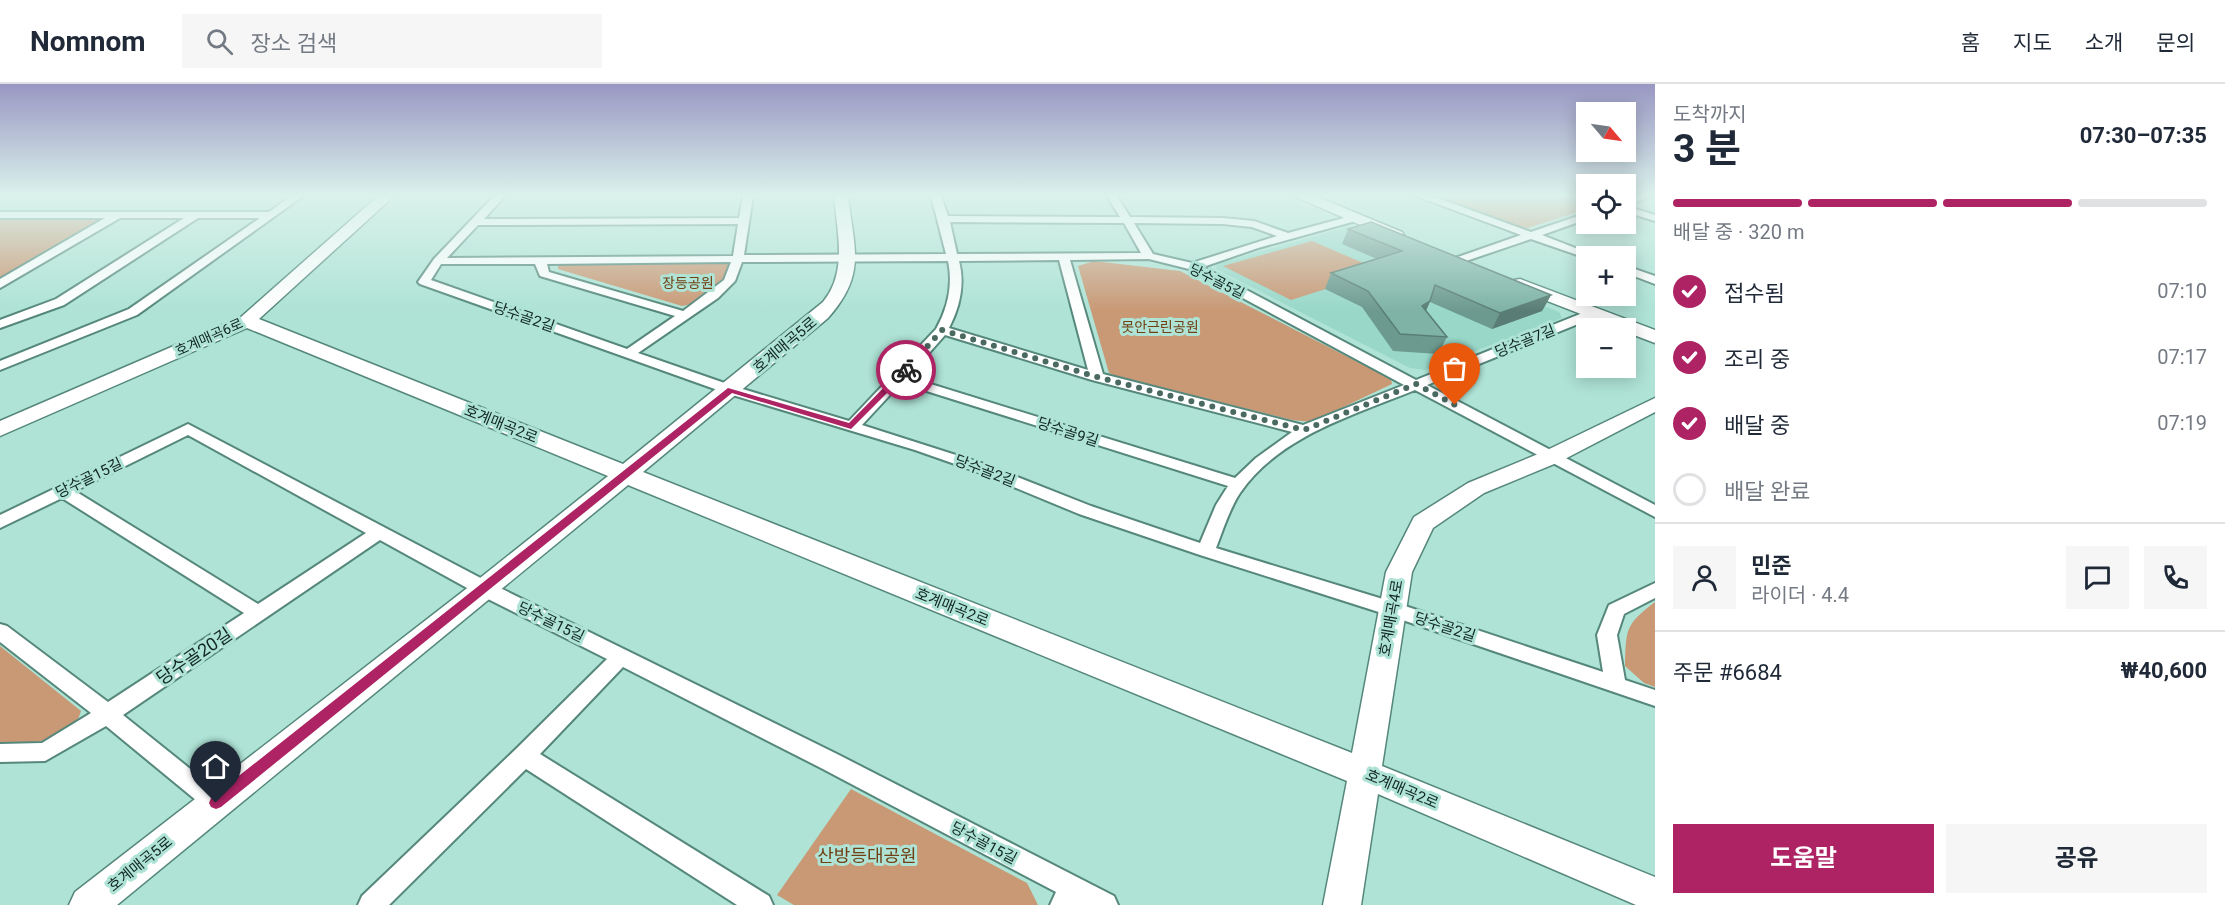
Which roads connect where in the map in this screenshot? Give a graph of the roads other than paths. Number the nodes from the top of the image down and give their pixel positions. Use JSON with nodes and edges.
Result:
{"nodes":[{"id":1,"x":85,"y":234,"type":"edge"},
{"id":2,"x":165,"y":234,"type":"edge"},
{"id":3,"x":244,"y":234,"type":"edge"},
{"id":4,"x":344,"y":234,"type":"edge"},
{"id":5,"x":463,"y":234,"type":"edge"},
{"id":6,"x":742,"y":234,"type":"edge"},
{"id":7,"x":844,"y":234,"type":"edge"},
{"id":8,"x":948,"y":234,"type":"edge"},
{"id":9,"x":1136,"y":234,"type":"edge"},
{"id":10,"x":1280,"y":234,"type":"edge"},
{"id":11,"x":1297,"y":234,"type":"edge"},
{"id":12,"x":1395,"y":234,"type":"edge"},
{"id":13,"x":1531,"y":235,"type":"joint"},
{"id":14,"x":1288,"y":237,"type":"junction"},
{"id":15,"x":1407,"y":239,"type":"edge"},
{"id":16,"x":1576,"y":251,"type":"edge"},
{"id":17,"x":1149,"y":256,"type":"junction"},
{"id":18,"x":846,"y":257,"type":"junction"},
{"id":19,"x":953,"y":257,"type":"junction"},
{"id":20,"x":1064,"y":257,"type":"junction"},
{"id":21,"x":738,"y":258,"type":"junction"},
{"id":22,"x":1454,"y":258,"type":"joint"},
{"id":23,"x":540,"y":260,"type":"junction"},
{"id":24,"x":438,"y":261,"type":"junction"},
{"id":25,"x":1192,"y":267,"type":"junction"},
{"id":26,"x":1479,"y":268,"type":"edge"},
{"id":27,"x":1636,"y":273,"type":"edge"},
{"id":28,"x":1500,"y":276,"type":"edge"},
{"id":29,"x":1654,"y":279,"type":"edge"},
{"id":30,"x":0,"y":284,"type":"edge"},
{"id":31,"x":1594,"y":313,"type":"junction"},
{"id":32,"x":685,"y":315,"type":"junction"},
{"id":33,"x":247,"y":321,"type":"junction"},
{"id":34,"x":0,"y":324,"type":"edge"},
{"id":35,"x":942,"y":330,"type":"junction"},
{"id":36,"x":281,"y":334,"type":"junction"},
{"id":37,"x":1655,"y":337,"type":"edge"},
{"id":38,"x":190,"y":346,"type":"junction"},
{"id":39,"x":627,"y":354,"type":"junction"},
{"id":40,"x":0,"y":366,"type":"edge"},
{"id":41,"x":1097,"y":377,"type":"junction"},
{"id":42,"x":898,"y":378,"type":"junction"},
{"id":43,"x":1416,"y":384,"type":"junction"},
{"id":44,"x":731,"y":390,"type":"junction"},
{"id":45,"x":1655,"y":404,"type":"edge"},
{"id":46,"x":851,"y":427,"type":"junction"},
{"id":47,"x":0,"y":429,"type":"edge"},
{"id":48,"x":1304,"y":430,"type":"junction"},
{"id":49,"x":1551,"y":457,"type":"junction"},
{"id":50,"x":624,"y":475,"type":"junction"},
{"id":51,"x":1238,"y":484,"type":"junction"},
{"id":52,"x":63,"y":491,"type":"junction"},
{"id":53,"x":1655,"y":512,"type":"edge"},
{"id":54,"x":0,"y":522,"type":"edge"},
{"id":55,"x":378,"y":533,"type":"junction"},
{"id":56,"x":1206,"y":551,"type":"junction"},
{"id":57,"x":485,"y":589,"type":"junction"},
{"id":58,"x":1655,"y":590,"type":"edge"},
{"id":59,"x":1392,"y":609,"type":"junction"},
{"id":60,"x":258,"y":613,"type":"junction"},
{"id":61,"x":0,"y":631,"type":"edge"},
{"id":62,"x":621,"y":657,"type":"junction"},
{"id":63,"x":1615,"y":682,"type":"junction"},
{"id":64,"x":1655,"y":698,"type":"edge"},
{"id":65,"x":107,"y":714,"type":"junction"},
{"id":66,"x":0,"y":753,"type":"edge"},
{"id":67,"x":524,"y":756,"type":"junction"},
{"id":68,"x":1364,"y":773,"type":"junction"},
{"id":69,"x":216,"y":803,"type":"junction"},
{"id":70,"x":1655,"y":895,"type":"edge"},
{"id":71,"x":1067,"y":897,"type":"edge"},
{"id":72,"x":88,"y":905,"type":"edge"},
{"id":73,"x":371,"y":905,"type":"edge"},
{"id":74,"x":760,"y":905,"type":"edge"},
{"id":75,"x":1105,"y":905,"type":"edge"},
{"id":76,"x":1342,"y":905,"type":"edge"}],
"edges":[{"from":1,"to":30,"type":"street"},
{"from":2,"to":34,"type":"street"},
{"from":3,"to":40,"type":"street"},
{"from":4,"to":33,"type":"street","name":"호계매곡6로"},
{"from":5,"to":24,"type":"street","name":"당수골2길"},
{"from":6,"to":21,"type":"street"},
{"from":7,"to":18,"type":"street","name":"호계매곡5로"},
{"from":8,"to":19,"type":"street"},
{"from":9,"to":17,"type":"street"},
{"from":10,"to":14,"type":"street"},
{"from":11,"to":14,"type":"street"},
{"from":12,"to":15,"type":"street"},
{"from":13,"to":16,"type":"street"},
{"from":13,"to":22,"type":"street"},
{"from":14,"to":25,"type":"street"},
{"from":17,"to":20,"type":"street","name":"당수골5길"},
{"from":17,"to":25,"type":"street","name":"당수골5길"},
{"from":18,"to":19,"type":"street","name":"당수골5길"},
{"from":18,"to":21,"type":"street","name":"당수골5길"},
{"from":18,"to":44,"type":"street","name":"호계매곡5로"},
{"from":19,"to":20,"type":"street","name":"당수골5길"},
{"from":19,"to":35,"type":"street"},
{"from":20,"to":41,"type":"street"},
{"from":21,"to":23,"type":"street","name":"당수골5길"},
{"from":21,"to":32,"type":"street"},
{"from":22,"to":26,"type":"street"},
{"from":23,"to":24,"type":"street","name":"당수골5길"},
{"from":23,"to":32,"type":"street"},
{"from":24,"to":39,"type":"street","name":"당수골2길"},
{"from":25,"to":43,"type":"street","name":"당수골5길"},
{"from":27,"to":29,"type":"street"},
{"from":28,"to":31,"type":"street"},
{"from":31,"to":37,"type":"street"},
{"from":31,"to":43,"type":"street","name":"당수골7길"},
{"from":32,"to":39,"type":"street"},
{"from":33,"to":36,"type":"street","name":"호계매곡2로"},
{"from":33,"to":38,"type":"street","name":"호계매곡6로"},
{"from":35,"to":41,"type":"street"},
{"from":35,"to":42,"type":"street"},
{"from":36,"to":38,"type":"street"},
{"from":36,"to":50,"type":"street","name":"호계매곡2로"},
{"from":38,"to":47,"type":"street","name":"호계매곡6로"},
{"from":39,"to":44,"type":"street","name":"당수골2길"},
{"from":41,"to":48,"type":"street"},
{"from":42,"to":46,"type":"street"},
{"from":42,"to":51,"type":"street","name":"당수골9길"},
{"from":43,"to":48,"type":"street","name":"당수골7길"},
{"from":43,"to":49,"type":"street","name":"당수골5길"},
{"from":44,"to":46,"type":"street","name":"당수골2길"},
{"from":44,"to":50,"type":"street","name":"호계매곡5로"},
{"from":45,"to":49,"type":"street","name":"호계매곡4로"},
{"from":46,"to":56,"type":"street","name":"당수골2길"},
{"from":48,"to":51,"type":"street","name":"당수골7길"},
{"from":49,"to":53,"type":"street","name":"당수골5길"},
{"from":49,"to":59,"type":"street","name":"호계매곡4로"},
{"from":50,"to":57,"type":"street","name":"호계매곡5로"},
{"from":50,"to":68,"type":"street","name":"호계매곡2로"},
{"from":51,"to":56,"type":"street","name":"당수골7길"},
{"from":52,"to":54,"type":"street","name":"당수골15길"},
{"from":52,"to":55,"type":"street","name":"당수골15길"},
{"from":52,"to":60,"type":"street"},
{"from":55,"to":57,"type":"street","name":"당수골15길"},
{"from":55,"to":60,"type":"street","name":"당수골20길"},
{"from":56,"to":59,"type":"street","name":"당수골2길"},
{"from":57,"to":62,"type":"street","name":"당수골15길"},
{"from":57,"to":69,"type":"street","name":"호계매곡5로"},
{"from":58,"to":63,"type":"street"},
{"from":59,"to":63,"type":"street","name":"당수골2길"},
{"from":59,"to":68,"type":"street","name":"호계매곡4로"},
{"from":60,"to":65,"type":"street","name":"당수골20길"},
{"from":61,"to":65,"type":"street"},
{"from":62,"to":67,"type":"street"},
{"from":62,"to":71,"type":"street","name":"당수골15길"},
{"from":63,"to":64,"type":"street","name":"당수골2길"},
{"from":65,"to":66,"type":"street","name":"당수골20길"},
{"from":65,"to":69,"type":"street"},
{"from":67,"to":73,"type":"street"},
{"from":67,"to":74,"type":"street"},
{"from":68,"to":70,"type":"street","name":"호계매곡2로"},
{"from":68,"to":76,"type":"street","name":"호계매곡4로"},
{"from":69,"to":72,"type":"street","name":"호계매곡5로"},
{"from":71,"to":75,"type":"street","name":"당수골15길"}]}
